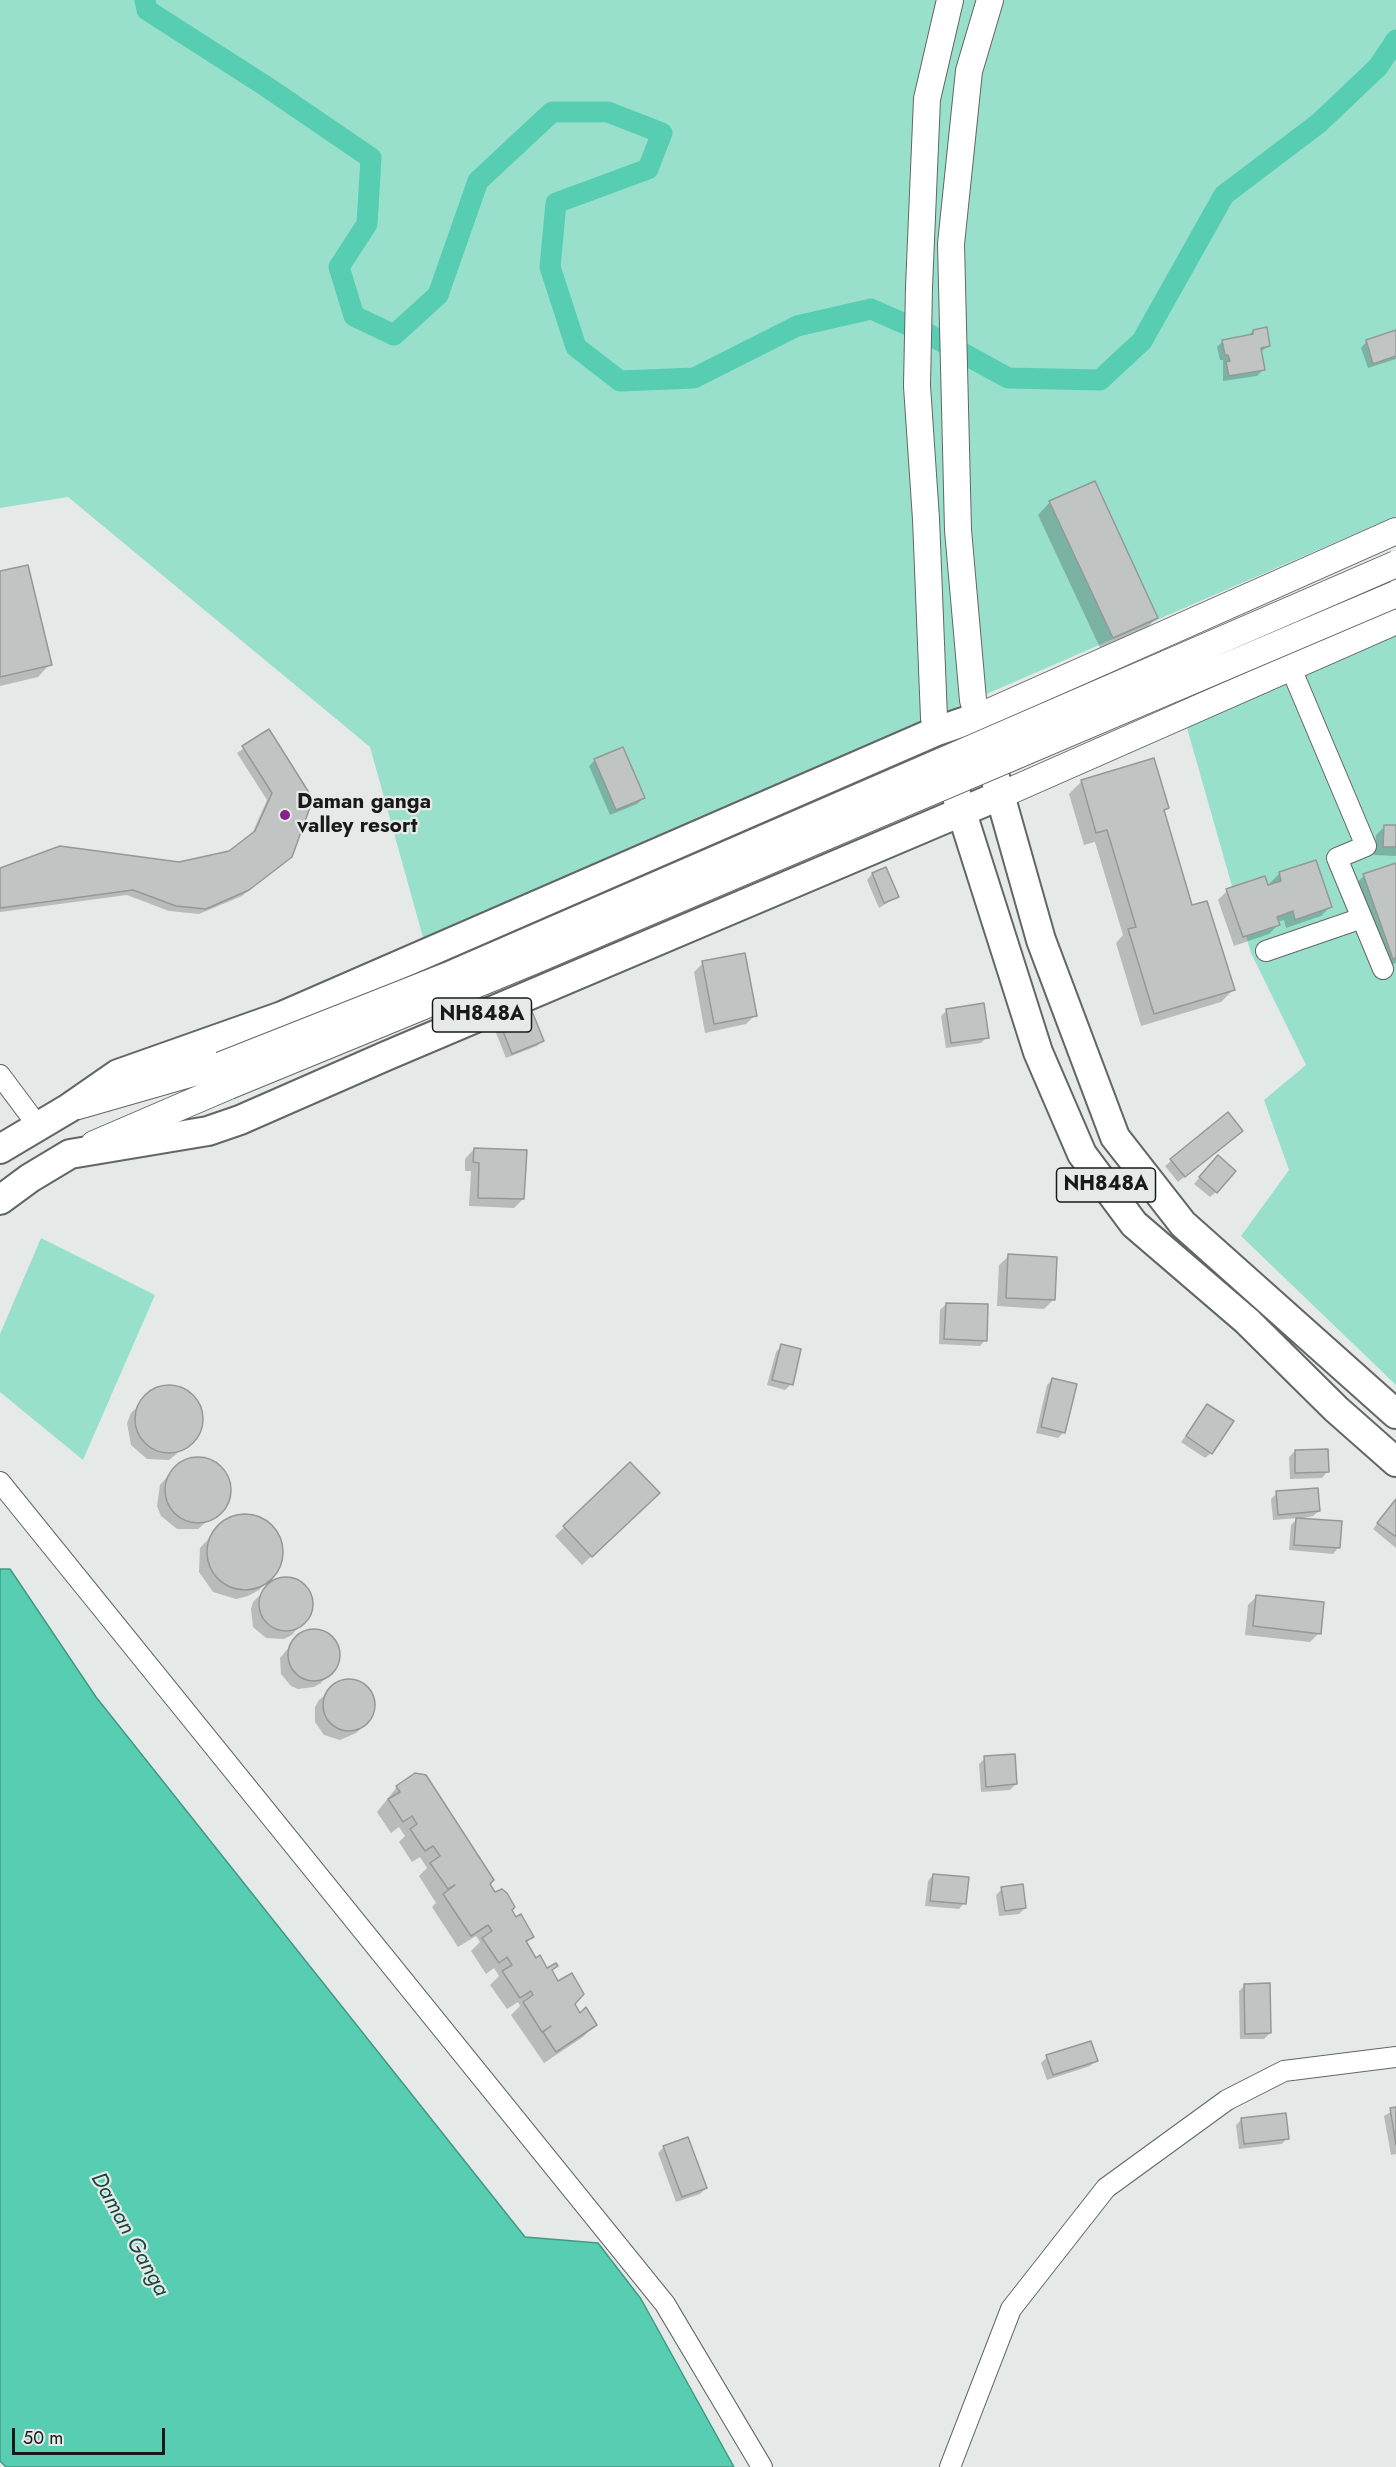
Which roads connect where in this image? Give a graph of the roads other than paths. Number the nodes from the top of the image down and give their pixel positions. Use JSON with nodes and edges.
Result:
{"nodes":[{"id":1,"x":950,"y":0,"type":"edge"},
{"id":2,"x":990,"y":0,"type":"edge"},
{"id":3,"x":1396,"y":531,"type":"edge"},
{"id":4,"x":1396,"y":564,"type":"edge"},
{"id":5,"x":1396,"y":594,"type":"edge"},
{"id":6,"x":1396,"y":621,"type":"edge"},
{"id":7,"x":1290,"y":666,"type":"junction"},
{"id":8,"x":978,"y":717,"type":"junction"},
{"id":9,"x":937,"y":731,"type":"junction"},
{"id":10,"x":1001,"y":795,"type":"junction"},
{"id":11,"x":963,"y":812,"type":"junction"},
{"id":12,"x":1362,"y":918,"type":"junction"},
{"id":13,"x":1266,"y":951,"type":"dead end"},
{"id":14,"x":1383,"y":969,"type":"dead end"},
{"id":15,"x":0,"y":1075,"type":"edge"},
{"id":16,"x":225,"y":1076,"type":"junction"},
{"id":17,"x":69,"y":1108,"type":"junction"},
{"id":18,"x":38,"y":1126,"type":"junction"},
{"id":19,"x":0,"y":1149,"type":"edge"},
{"id":20,"x":70,"y":1154,"type":"junction"},
{"id":21,"x":0,"y":1200,"type":"edge"},
{"id":22,"x":1396,"y":1414,"type":"edge"},
{"id":23,"x":1396,"y":1462,"type":"edge"},
{"id":24,"x":0,"y":1482,"type":"edge"},
{"id":25,"x":1396,"y":2057,"type":"edge"},
{"id":26,"x":762,"y":2467,"type":"edge"},
{"id":27,"x":950,"y":2467,"type":"edge"}],
"edges":[{"from":1,"to":9,"type":"main road"},
{"from":2,"to":8,"type":"main road"},
{"from":3,"to":8,"type":"main road"},
{"from":4,"to":16,"type":"main road","bridge":true},
{"from":5,"to":16,"type":"main road","bridge":true},
{"from":6,"to":7,"type":"main road"},
{"from":7,"to":10,"type":"main road"},
{"from":7,"to":12,"type":"street"},
{"from":8,"to":9,"type":"highway"},
{"from":8,"to":10,"type":"highway"},
{"from":9,"to":11,"type":"highway"},
{"from":9,"to":17,"type":"highway"},
{"from":10,"to":11,"type":"highway","number":"NH848A"},
{"from":10,"to":22,"type":"highway","number":"NH848A"},
{"from":11,"to":20,"type":"highway","number":"NH848A"},
{"from":11,"to":23,"type":"highway","number":"NH848A"},
{"from":12,"to":13,"type":"street"},
{"from":12,"to":14,"type":"street"},
{"from":15,"to":18,"type":"street"},
{"from":16,"to":17,"type":"main road"},
{"from":16,"to":20,"type":"main road"},
{"from":17,"to":18,"type":"highway"},
{"from":18,"to":19,"type":"highway"},
{"from":20,"to":21,"type":"highway","number":"NH848A"},
{"from":24,"to":26,"type":"street"},
{"from":25,"to":27,"type":"street"}]}
